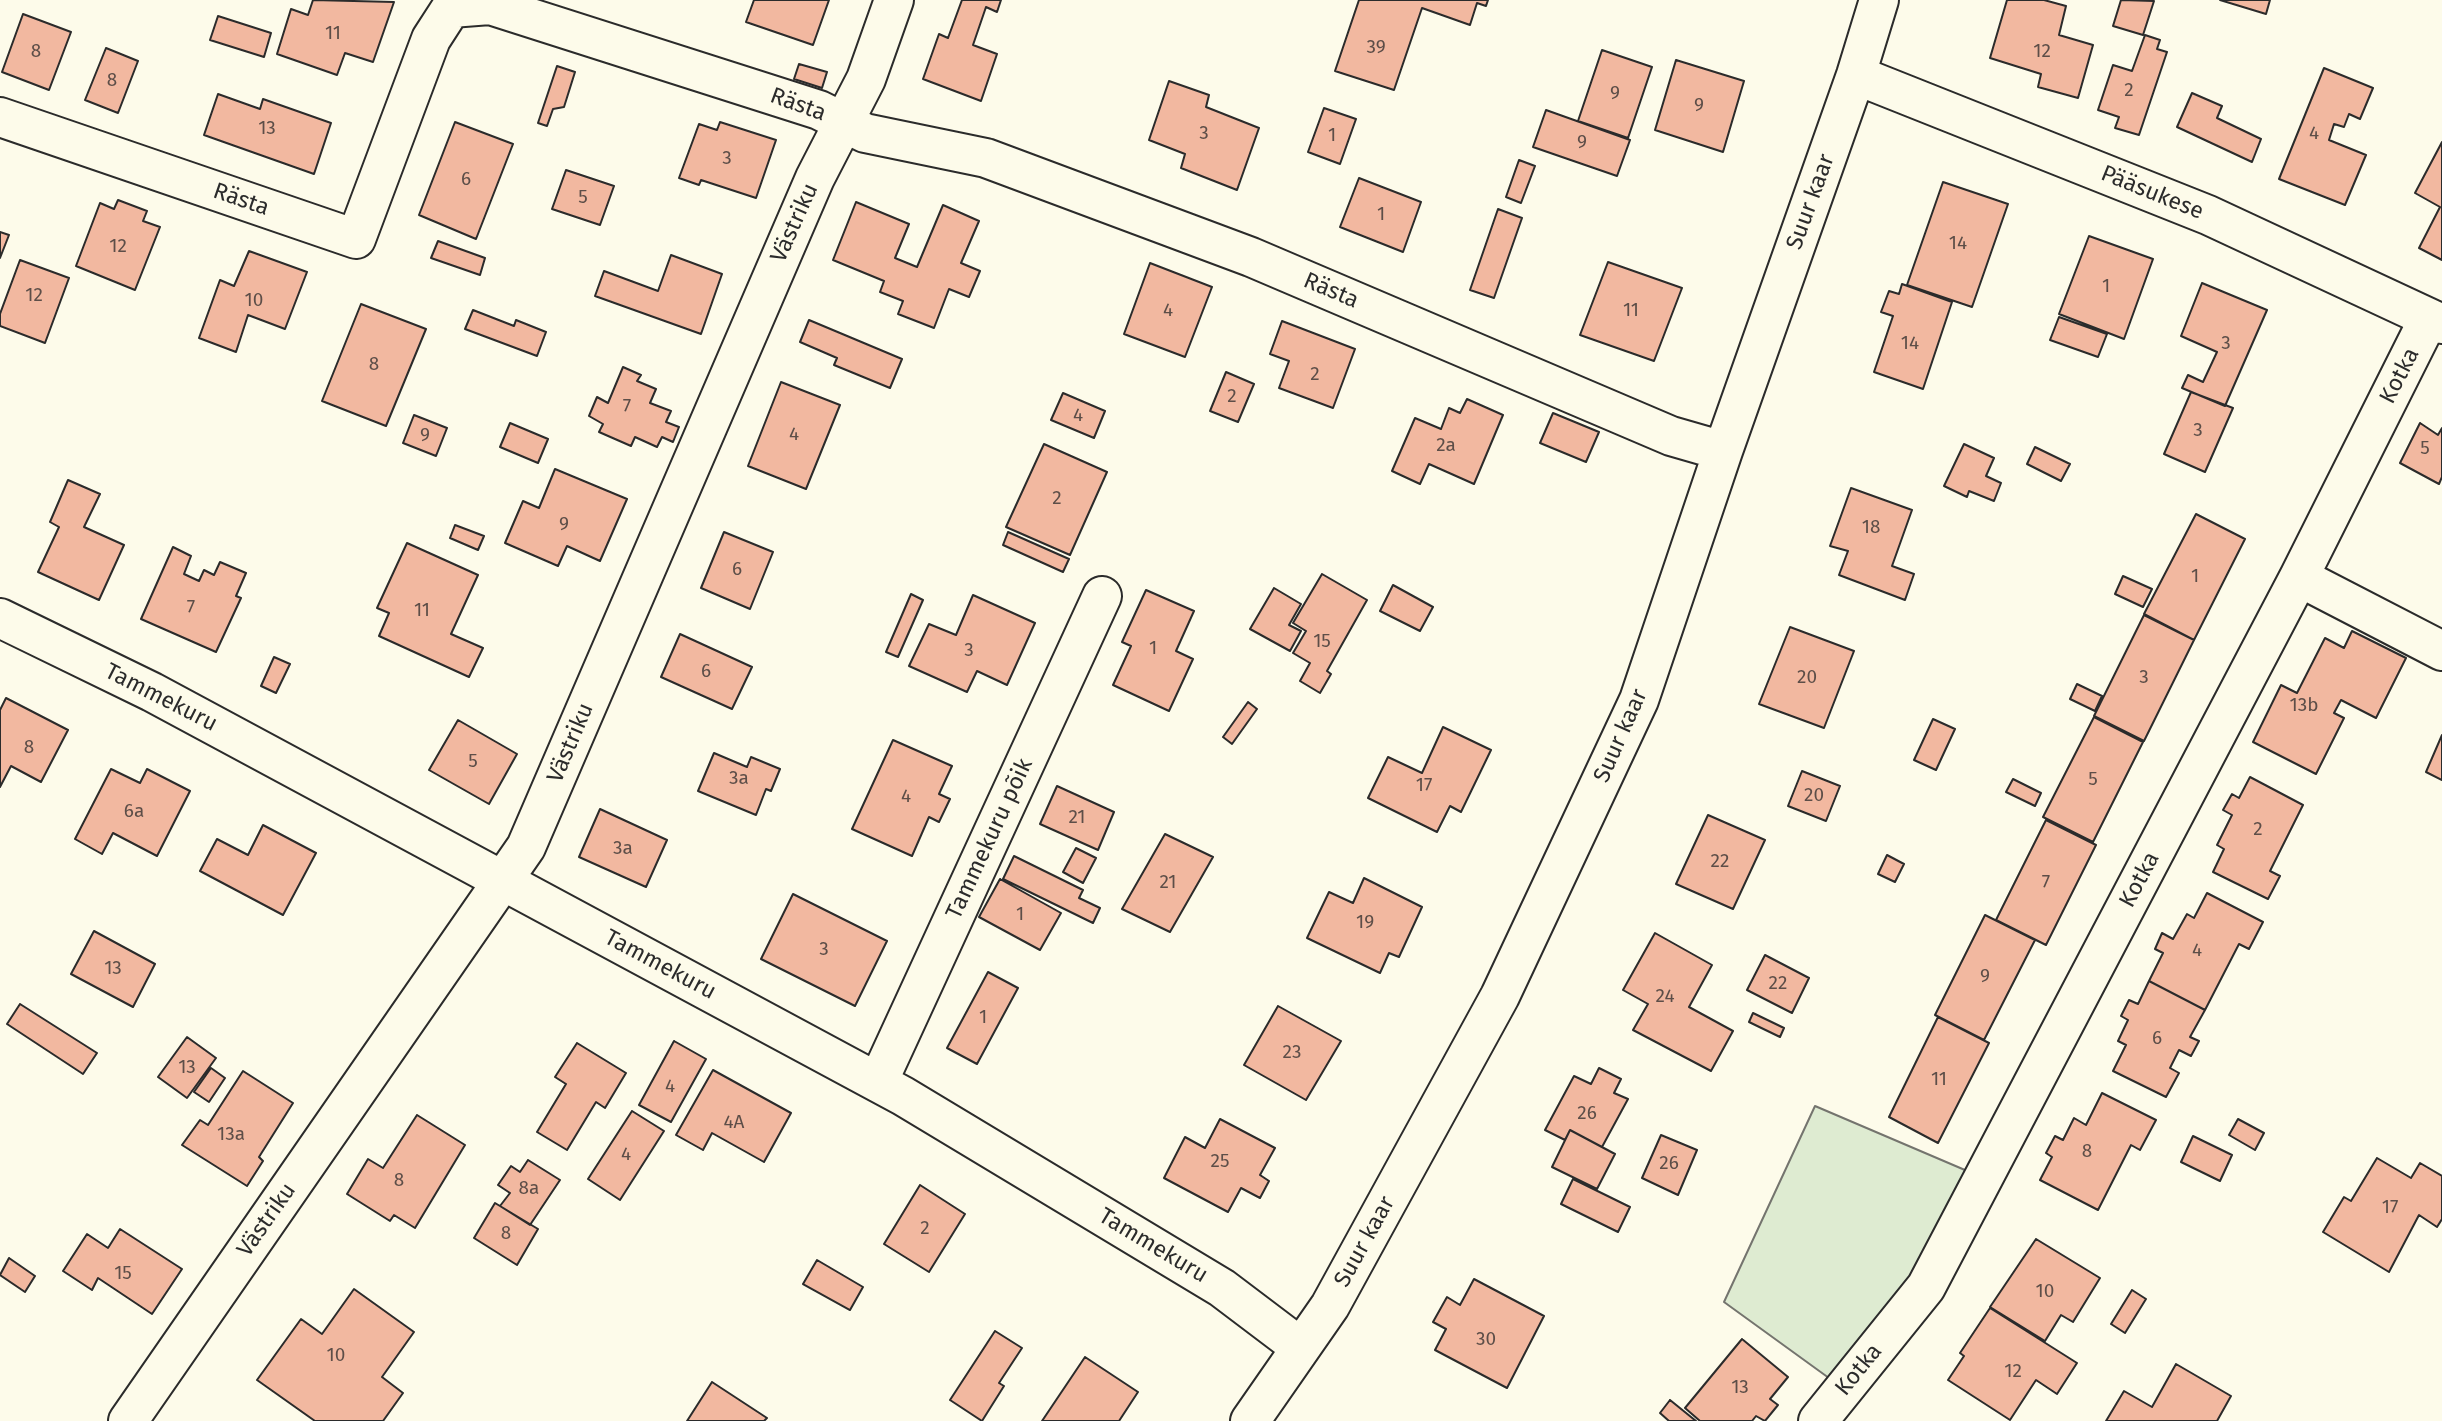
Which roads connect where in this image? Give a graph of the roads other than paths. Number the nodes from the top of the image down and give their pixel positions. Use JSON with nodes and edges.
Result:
{"nodes":[{"id":1,"x":894,"y":0,"type":"edge"},
{"id":2,"x":1879,"y":0,"type":"edge"},
{"id":3,"x":1856,"y":75,"type":"junction"},
{"id":4,"x":0,"y":117,"type":"edge"},
{"id":5,"x":843,"y":122,"type":"junction"},
{"id":6,"x":2435,"y":321,"type":"edge"},
{"id":7,"x":1723,"y":451,"type":"junction"},
{"id":8,"x":2299,"y":577,"type":"junction"},
{"id":9,"x":1102,"y":596,"type":"dead end"},
{"id":10,"x":0,"y":618,"type":"edge"},
{"id":11,"x":2442,"y":651,"type":"edge"},
{"id":12,"x":503,"y":880,"type":"junction"},
{"id":13,"x":878,"y":1082,"type":"junction"},
{"id":14,"x":1300,"y":1347,"type":"junction"},
{"id":15,"x":128,"y":1421,"type":"edge"},
{"id":16,"x":1250,"y":1421,"type":"edge"},
{"id":17,"x":1818,"y":1421,"type":"edge"}],
"edges":[{"from":1,"to":5,"type":"street","name":"Västriku"},
{"from":2,"to":3,"type":"street","name":"Suur kaar"},
{"from":3,"to":6,"type":"street","name":"Pääsukese"},
{"from":3,"to":7,"type":"street","name":"Suur kaar"},
{"from":4,"to":5,"type":"street","name":"Rästa"},
{"from":5,"to":7,"type":"street","name":"Rästa"},
{"from":5,"to":12,"type":"street","name":"Västriku"},
{"from":6,"to":8,"type":"street","name":"Kotka"},
{"from":7,"to":14,"type":"street","name":"Suur kaar"},
{"from":8,"to":11,"type":"street"},
{"from":8,"to":17,"type":"street","name":"Kotka"},
{"from":9,"to":13,"type":"street","name":"Tammekuru põik"},
{"from":10,"to":12,"type":"street","name":"Tammekuru"},
{"from":12,"to":13,"type":"street","name":"Tammekuru"},
{"from":12,"to":15,"type":"street","name":"Västriku"},
{"from":13,"to":14,"type":"street","name":"Tammekuru"},
{"from":14,"to":16,"type":"street","name":"Suur kaar"}]}
